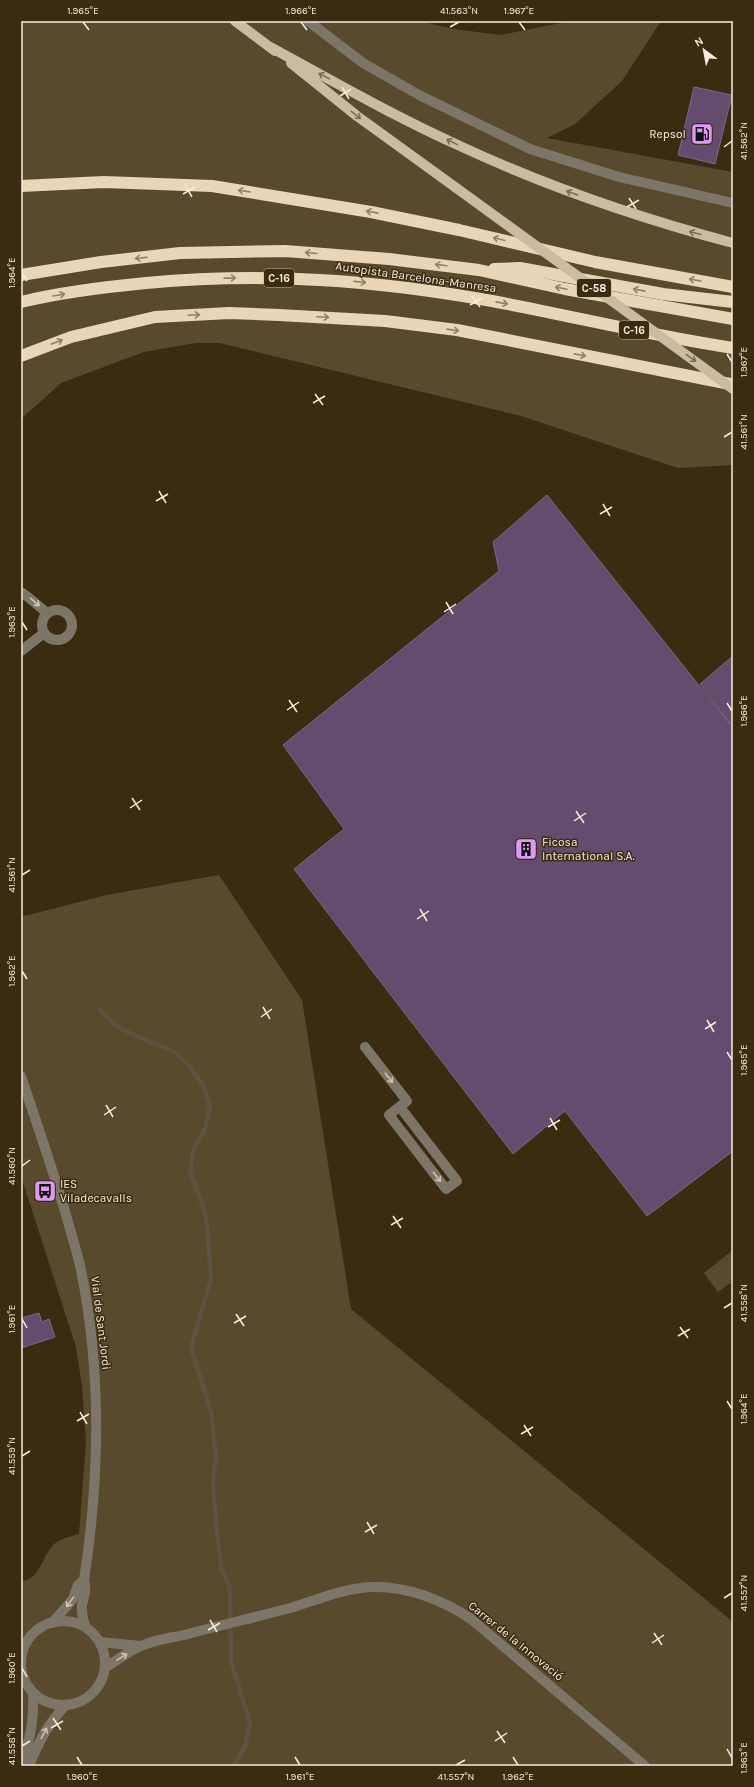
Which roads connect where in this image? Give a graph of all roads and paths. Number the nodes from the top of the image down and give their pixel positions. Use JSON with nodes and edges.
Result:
{"nodes":[{"id":1,"x":235,"y":21,"type":"edge"},
{"id":2,"x":308,"y":21,"type":"edge"},
{"id":3,"x":270,"y":47,"type":"junction"},
{"id":4,"x":21,"y":186,"type":"edge"},
{"id":5,"x":733,"y":203,"type":"edge"},
{"id":6,"x":733,"y":243,"type":"edge"},
{"id":7,"x":479,"y":270,"type":"junction"},
{"id":8,"x":21,"y":275,"type":"edge"},
{"id":9,"x":733,"y":287,"type":"edge"},
{"id":10,"x":21,"y":302,"type":"edge"},
{"id":11,"x":733,"y":302,"type":"edge"},
{"id":12,"x":733,"y":319,"type":"edge"},
{"id":13,"x":733,"y":348,"type":"edge"},
{"id":14,"x":21,"y":356,"type":"edge"},
{"id":15,"x":733,"y":384,"type":"edge"},
{"id":16,"x":733,"y":389,"type":"edge"},
{"id":17,"x":21,"y":592,"type":"edge"},
{"id":18,"x":47,"y":613,"type":"junction"},
{"id":19,"x":44,"y":633,"type":"junction"},
{"id":20,"x":21,"y":651,"type":"edge"},
{"id":21,"x":365,"y":1047,"type":"dead end"},
{"id":22,"x":21,"y":1076,"type":"edge"},
{"id":23,"x":400,"y":1107,"type":"junction"},
{"id":24,"x":84,"y":1580,"type":"junction"},
{"id":25,"x":52,"y":1623,"type":"junction"},
{"id":26,"x":86,"y":1628,"type":"junction"},
{"id":27,"x":100,"y":1642,"type":"junction"},
{"id":28,"x":140,"y":1646,"type":"junction"},
{"id":29,"x":105,"y":1668,"type":"junction"},
{"id":30,"x":33,"y":1692,"type":"junction"},
{"id":31,"x":66,"y":1705,"type":"junction"},
{"id":32,"x":21,"y":1761,"type":"edge"},
{"id":33,"x":29,"y":1766,"type":"edge"},
{"id":34,"x":645,"y":1766,"type":"edge"}],
"edges":[{"from":1,"to":3,"type":"main road","number":"C-58"},
{"from":2,"to":5,"type":"street"},
{"from":6,"to":3,"type":"main road","one_way":true},
{"from":3,"to":16,"type":"main road","number":"C-58","one_way":true,"bridge":true},
{"from":9,"to":4,"type":"highway","one_way":true},
{"from":7,"to":8,"type":"highway","name":"Autopista Barcelona-Manresa","number":"C-16","one_way":true},
{"from":11,"to":7,"type":"highway","one_way":true},
{"from":12,"to":7,"type":"highway","name":"Autopista Barcelona-Manresa","number":"C-16","one_way":true},
{"from":10,"to":13,"type":"highway","name":"Autopista Barcelona-Manresa","number":"C-16","one_way":true},
{"from":14,"to":15,"type":"highway","one_way":true},
{"from":17,"to":18,"type":"street","one_way":true},
{"from":18,"to":19,"type":"street"},
{"from":18,"to":19,"type":"street"},
{"from":19,"to":20,"type":"street"},
{"from":21,"to":23,"type":"street","one_way":true},
{"from":22,"to":24,"type":"street","name":"Vial de Sant Jordi"},
{"from":23,"to":23,"type":"street","one_way":true},
{"from":24,"to":25,"type":"street","one_way":true},
{"from":24,"to":26,"type":"street","name":"Vial de Sant Jordi"},
{"from":25,"to":26,"type":"street"},
{"from":25,"to":30,"type":"street"},
{"from":26,"to":27,"type":"street"},
{"from":27,"to":28,"type":"street","name":"Carrer de la Innovació"},
{"from":27,"to":29,"type":"street"},
{"from":29,"to":28,"type":"street","name":"Carrer de la Innovació","one_way":true},
{"from":28,"to":34,"type":"street","name":"Carrer de la Innovació"},
{"from":29,"to":31,"type":"street"},
{"from":30,"to":31,"type":"street"},
{"from":30,"to":32,"type":"street"},
{"from":33,"to":31,"type":"street","one_way":true}]}
